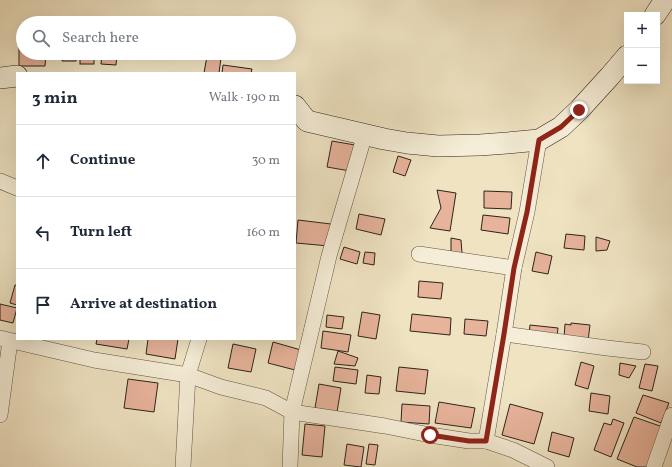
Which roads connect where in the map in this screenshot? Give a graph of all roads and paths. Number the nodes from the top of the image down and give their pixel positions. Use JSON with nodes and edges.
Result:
{"nodes":[{"id":1,"x":665,"y":0,"type":"edge"},
{"id":2,"x":657,"y":12,"type":"edge"},
{"id":3,"x":624,"y":60,"type":"edge"},
{"id":4,"x":16,"y":76,"type":"edge"},
{"id":5,"x":0,"y":78,"type":"edge"},
{"id":6,"x":296,"y":107,"type":"edge"},
{"id":7,"x":365,"y":134,"type":"junction"},
{"id":8,"x":539,"y":140,"type":"junction"},
{"id":9,"x":0,"y":181,"type":"edge"},
{"id":10,"x":16,"y":188,"type":"edge"},
{"id":11,"x":419,"y":254,"type":"dead end"},
{"id":12,"x":514,"y":268,"type":"junction"},
{"id":13,"x":504,"y":334,"type":"junction"},
{"id":14,"x":5,"y":339,"type":"edge"},
{"id":15,"x":199,"y":340,"type":"edge"},
{"id":16,"x":29,"y":342,"type":"edge"},
{"id":17,"x":643,"y":352,"type":"dead end"},
{"id":18,"x":188,"y":375,"type":"junction"},
{"id":19,"x":292,"y":412,"type":"junction"},
{"id":20,"x":0,"y":415,"type":"edge"},
{"id":21,"x":672,"y":415,"type":"edge"},
{"id":22,"x":486,"y":441,"type":"junction"},
{"id":23,"x":540,"y":465,"type":"edge"},
{"id":24,"x":183,"y":467,"type":"edge"},
{"id":25,"x":290,"y":467,"type":"edge"},
{"id":26,"x":654,"y":467,"type":"edge"}],
"edges":[{"from":1,"to":2,"type":"main road"},
{"from":3,"to":8,"type":"main road"},
{"from":4,"to":5,"type":"main road"},
{"from":6,"to":7,"type":"main road"},
{"from":7,"to":8,"type":"main road"},
{"from":7,"to":19,"type":"street"},
{"from":8,"to":12,"type":"street"},
{"from":9,"to":10,"type":"street"},
{"from":11,"to":12,"type":"street"},
{"from":12,"to":13,"type":"street"},
{"from":13,"to":17,"type":"street"},
{"from":13,"to":22,"type":"street"},
{"from":14,"to":16,"type":"street"},
{"from":14,"to":20,"type":"street"},
{"from":15,"to":18,"type":"street"},
{"from":16,"to":18,"type":"street"},
{"from":18,"to":19,"type":"street"},
{"from":18,"to":24,"type":"street"},
{"from":19,"to":22,"type":"street"},
{"from":19,"to":25,"type":"street"},
{"from":21,"to":26,"type":"street"},
{"from":22,"to":23,"type":"street"}]}
